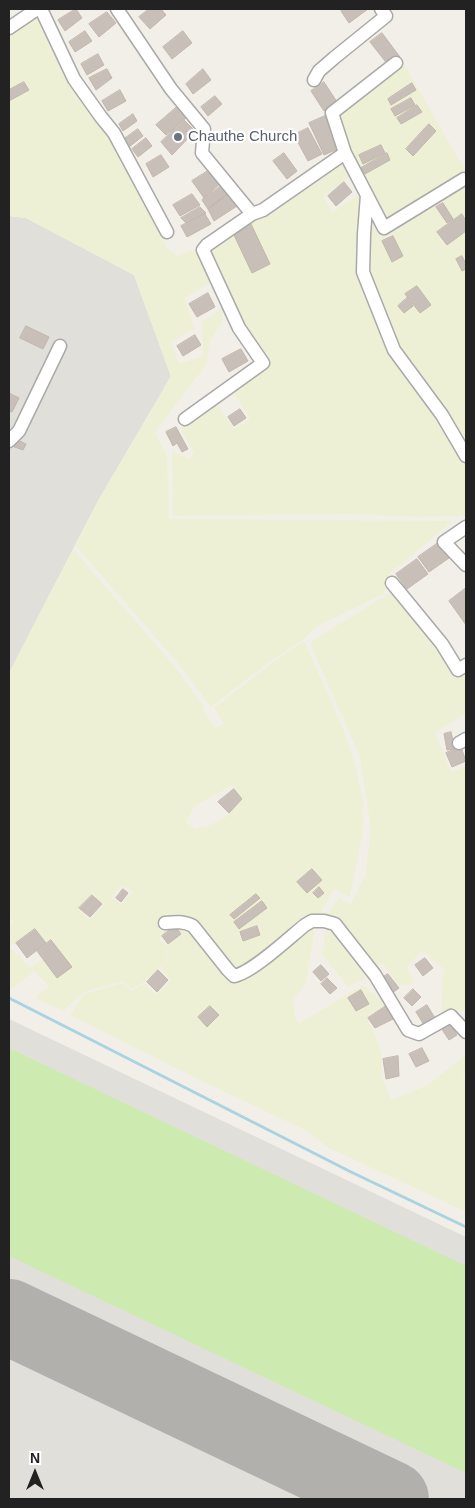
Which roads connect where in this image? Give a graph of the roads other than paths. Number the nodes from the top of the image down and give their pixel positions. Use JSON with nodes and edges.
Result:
{"nodes":[{"id":1,"x":39,"y":9,"type":"edge"},
{"id":2,"x":117,"y":9,"type":"edge"},
{"id":3,"x":381,"y":9,"type":"edge"},
{"id":4,"x":9,"y":28,"type":"edge"},
{"id":5,"x":396,"y":63,"type":"dead end"},
{"id":6,"x":314,"y":80,"type":"dead end"},
{"id":7,"x":345,"y":153,"type":"junction"},
{"id":8,"x":464,"y":179,"type":"dead end"},
{"id":9,"x":367,"y":195,"type":"junction"},
{"id":10,"x":252,"y":214,"type":"junction"},
{"id":11,"x":167,"y":232,"type":"dead end"},
{"id":12,"x":60,"y":346,"type":"dead end"},
{"id":13,"x":185,"y":419,"type":"dead end"},
{"id":14,"x":9,"y":442,"type":"edge"},
{"id":15,"x":466,"y":456,"type":"edge"},
{"id":16,"x":466,"y":527,"type":"edge"},
{"id":17,"x":466,"y":565,"type":"edge"},
{"id":18,"x":392,"y":583,"type":"dead end"},
{"id":19,"x":466,"y":665,"type":"edge"},
{"id":20,"x":165,"y":922,"type":"dead end"},
{"id":21,"x":466,"y":1032,"type":"edge"}],
"edges":[{"from":1,"to":4,"type":"street"},
{"from":1,"to":11,"type":"street"},
{"from":2,"to":10,"type":"street"},
{"from":3,"to":6,"type":"street"},
{"from":5,"to":7,"type":"street"},
{"from":7,"to":9,"type":"street"},
{"from":7,"to":10,"type":"street"},
{"from":8,"to":9,"type":"street"},
{"from":9,"to":15,"type":"street"},
{"from":10,"to":13,"type":"street"},
{"from":12,"to":14,"type":"street"},
{"from":16,"to":17,"type":"street"},
{"from":18,"to":19,"type":"street"},
{"from":20,"to":21,"type":"street"}]}
